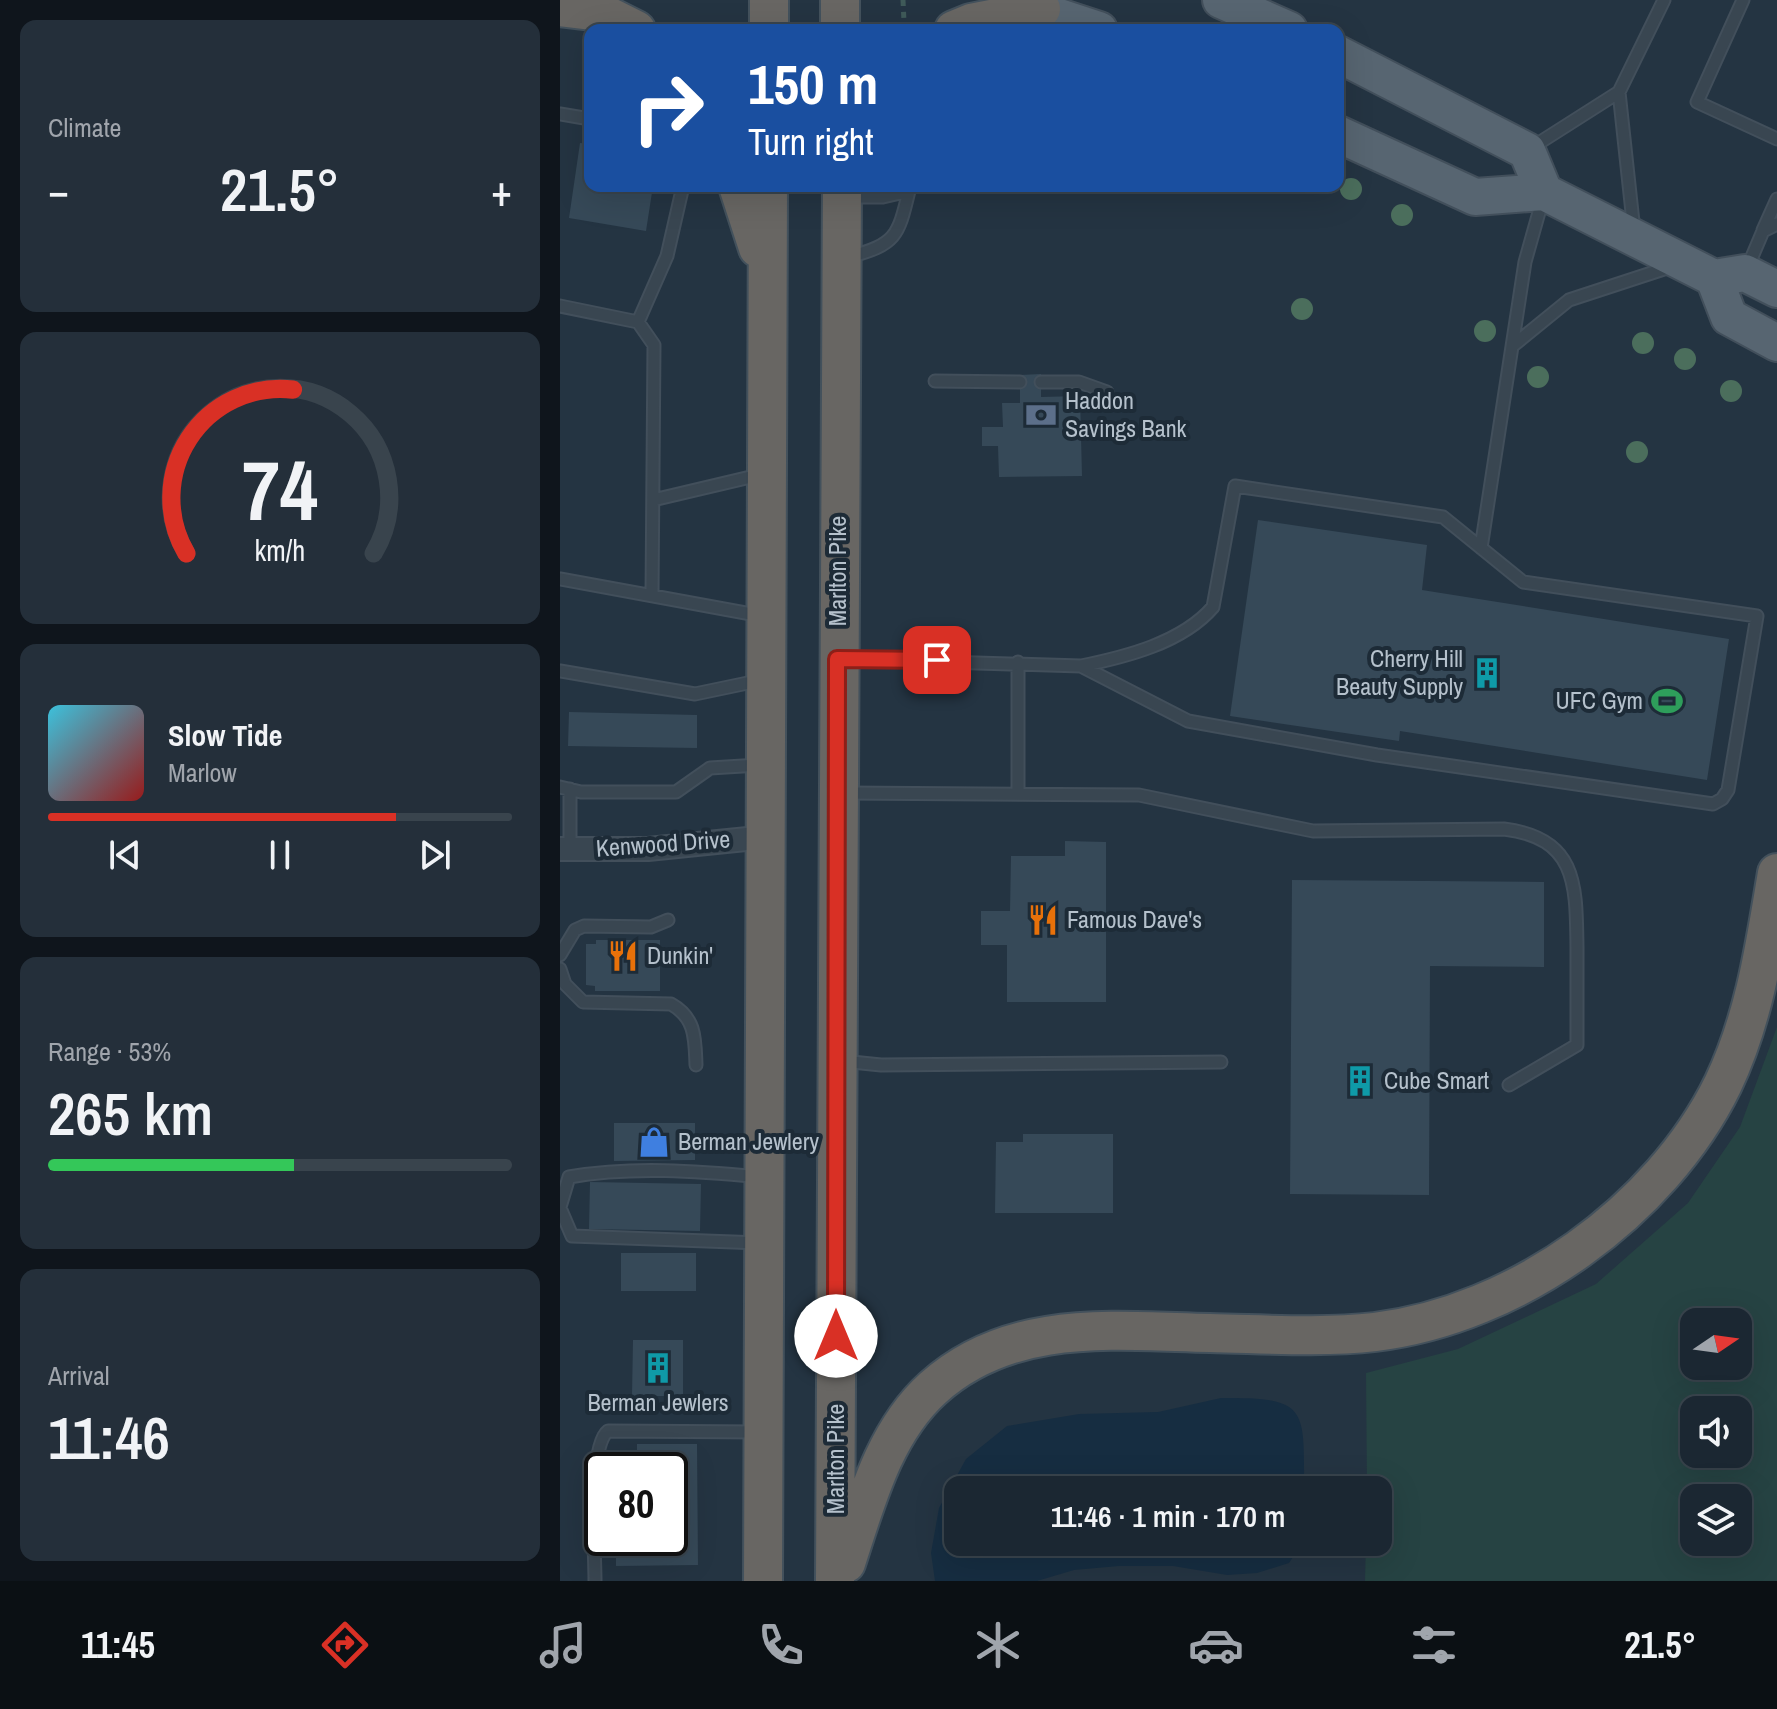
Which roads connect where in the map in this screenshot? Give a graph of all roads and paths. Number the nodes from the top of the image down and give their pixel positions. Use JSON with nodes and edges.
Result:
{"nodes":[{"id":1,"x":769,"y":0,"type":"edge"},
{"id":2,"x":840,"y":0,"type":"edge"},
{"id":3,"x":903,"y":0,"type":"edge"},
{"id":4,"x":1004,"y":0,"type":"edge"},
{"id":5,"x":1221,"y":0,"type":"edge"},
{"id":6,"x":1664,"y":0,"type":"edge"},
{"id":7,"x":1743,"y":0,"type":"edge"},
{"id":8,"x":560,"y":7,"type":"edge"},
{"id":9,"x":1051,"y":18,"type":"edge"},
{"id":10,"x":904,"y":22,"type":"dead end"},
{"id":11,"x":624,"y":24,"type":"edge"},
{"id":12,"x":769,"y":24,"type":"edge"},
{"id":13,"x":840,"y":24,"type":"edge"},
{"id":14,"x":969,"y":24,"type":"edge"},
{"id":15,"x":1075,"y":24,"type":"edge"},
{"id":16,"x":1275,"y":24,"type":"edge"},
{"id":17,"x":1344,"y":57,"type":"edge"},
{"id":18,"x":1619,"y":92,"type":"junction"},
{"id":19,"x":560,"y":114,"type":"edge"},
{"id":20,"x":584,"y":118,"type":"edge"},
{"id":21,"x":1344,"y":137,"type":"edge"},
{"id":22,"x":1777,"y":139,"type":"edge"},
{"id":23,"x":1527,"y":151,"type":"junction"},
{"id":24,"x":682,"y":192,"type":"edge"},
{"id":25,"x":740,"y":192,"type":"edge"},
{"id":26,"x":768,"y":192,"type":"edge"},
{"id":27,"x":843,"y":192,"type":"edge"},
{"id":28,"x":854,"y":192,"type":"edge"},
{"id":29,"x":898,"y":192,"type":"edge"},
{"id":30,"x":909,"y":192,"type":"edge"},
{"id":31,"x":1544,"y":192,"type":"junction"},
{"id":32,"x":1777,"y":199,"type":"edge"},
{"id":33,"x":1777,"y":224,"type":"edge"},
{"id":34,"x":1763,"y":231,"type":"junction"},
{"id":35,"x":1636,"y":240,"type":"junction"},
{"id":36,"x":841,"y":260,"type":"junction"},
{"id":37,"x":1681,"y":263,"type":"junction"},
{"id":38,"x":1729,"y":276,"type":"junction"},
{"id":39,"x":768,"y":278,"type":"junction"},
{"id":40,"x":1777,"y":289,"type":"edge"},
{"id":41,"x":560,"y":306,"type":"edge"},
{"id":42,"x":638,"y":322,"type":"junction"},
{"id":43,"x":1777,"y":343,"type":"edge"},
{"id":44,"x":1515,"y":344,"type":"junction"},
{"id":45,"x":935,"y":381,"type":"dead end"},
{"id":46,"x":1020,"y":382,"type":"dead end"},
{"id":47,"x":1041,"y":382,"type":"dead end"},
{"id":48,"x":1107,"y":392,"type":"dead end"},
{"id":49,"x":767,"y":473,"type":"junction"},
{"id":50,"x":653,"y":500,"type":"junction"},
{"id":51,"x":1481,"y":548,"type":"junction"},
{"id":52,"x":560,"y":579,"type":"edge"},
{"id":53,"x":652,"y":595,"type":"junction"},
{"id":54,"x":767,"y":617,"type":"junction"},
{"id":55,"x":837,"y":659,"type":"junction"},
{"id":56,"x":1018,"y":662,"type":"junction"},
{"id":57,"x":1081,"y":666,"type":"junction"},
{"id":58,"x":560,"y":671,"type":"edge"},
{"id":59,"x":767,"y":679,"type":"junction"},
{"id":60,"x":766,"y":765,"type":"junction"},
{"id":61,"x":565,"y":788,"type":"edge"},
{"id":62,"x":1018,"y":792,"type":"junction"},
{"id":63,"x":837,"y":793,"type":"junction"},
{"id":64,"x":766,"y":837,"type":"junction"},
{"id":65,"x":565,"y":849,"type":"edge"},
{"id":66,"x":1777,"y":873,"type":"edge"},
{"id":67,"x":668,"y":920,"type":"dead end"},
{"id":68,"x":560,"y":955,"type":"edge"},
{"id":69,"x":560,"y":969,"type":"edge"},
{"id":70,"x":837,"y":1060,"type":"junction"},
{"id":71,"x":1221,"y":1062,"type":"dead end"},
{"id":72,"x":696,"y":1065,"type":"dead end"},
{"id":73,"x":1509,"y":1085,"type":"dead end"},
{"id":74,"x":765,"y":1177,"type":"junction"},
{"id":75,"x":560,"y":1208,"type":"edge"},
{"id":76,"x":764,"y":1243,"type":"junction"},
{"id":77,"x":763,"y":1432,"type":"junction"},
{"id":78,"x":595,"y":1581,"type":"edge"},
{"id":79,"x":763,"y":1581,"type":"edge"},
{"id":80,"x":838,"y":1581,"type":"edge"}],
"edges":[{"from":1,"to":12,"type":"highway"},
{"from":2,"to":13,"type":"highway"},
{"from":3,"to":10,"type":"path"},
{"from":4,"to":9,"type":"main road"},
{"from":5,"to":16,"type":"main road"},
{"from":6,"to":18,"type":"lane"},
{"from":7,"to":22,"type":"lane"},
{"from":8,"to":11,"type":"highway"},
{"from":9,"to":14,"type":"highway"},
{"from":9,"to":15,"type":"main road"},
{"from":17,"to":23,"type":"main road"},
{"from":18,"to":23,"type":"lane"},
{"from":18,"to":35,"type":"lane"},
{"from":19,"to":20,"type":"lane"},
{"from":21,"to":31,"type":"main road"},
{"from":23,"to":31,"type":"main road"},
{"from":24,"to":42,"type":"lane"},
{"from":25,"to":39,"type":"highway"},
{"from":26,"to":39,"type":"highway"},
{"from":27,"to":36,"type":"highway","name":"Marlton Pike"},
{"from":28,"to":29,"type":"lane"},
{"from":30,"to":36,"type":"lane"},
{"from":31,"to":35,"type":"main road"},
{"from":31,"to":44,"type":"lane"},
{"from":32,"to":34,"type":"lane"},
{"from":33,"to":34,"type":"lane"},
{"from":34,"to":38,"type":"lane"},
{"from":35,"to":37,"type":"main road"},
{"from":36,"to":55,"type":"highway","name":"Marlton Pike"},
{"from":37,"to":38,"type":"main road"},
{"from":37,"to":44,"type":"lane"},
{"from":38,"to":40,"type":"main road"},
{"from":38,"to":43,"type":"main road"},
{"from":39,"to":49,"type":"highway"},
{"from":41,"to":42,"type":"lane"},
{"from":42,"to":50,"type":"lane"},
{"from":44,"to":51,"type":"lane"},
{"from":45,"to":46,"type":"lane"},
{"from":47,"to":48,"type":"lane"},
{"from":49,"to":50,"type":"lane"},
{"from":49,"to":54,"type":"highway"},
{"from":50,"to":53,"type":"lane"},
{"from":51,"to":57,"type":"lane"},
{"from":51,"to":57,"type":"lane"},
{"from":52,"to":53,"type":"lane"},
{"from":53,"to":54,"type":"lane"},
{"from":54,"to":59,"type":"highway"},
{"from":55,"to":56,"type":"lane"},
{"from":55,"to":63,"type":"highway","name":"Marlton Pike"},
{"from":56,"to":57,"type":"lane"},
{"from":56,"to":62,"type":"lane"},
{"from":58,"to":59,"type":"lane"},
{"from":59,"to":60,"type":"highway"},
{"from":60,"to":61,"type":"lane"},
{"from":60,"to":64,"type":"highway"},
{"from":61,"to":65,"type":"lane"},
{"from":62,"to":63,"type":"lane"},
{"from":62,"to":73,"type":"lane"},
{"from":63,"to":70,"type":"highway","name":"Marlton Pike"},
{"from":64,"to":65,"type":"street","name":"Kenwood Drive"},
{"from":64,"to":74,"type":"highway"},
{"from":66,"to":80,"type":"highway"},
{"from":67,"to":68,"type":"lane"},
{"from":69,"to":72,"type":"lane"},
{"from":70,"to":71,"type":"lane"},
{"from":70,"to":80,"type":"highway","name":"Marlton Pike"},
{"from":74,"to":75,"type":"lane"},
{"from":74,"to":76,"type":"highway"},
{"from":75,"to":76,"type":"lane"},
{"from":76,"to":77,"type":"highway"},
{"from":77,"to":78,"type":"lane"},
{"from":77,"to":79,"type":"highway"}]}
